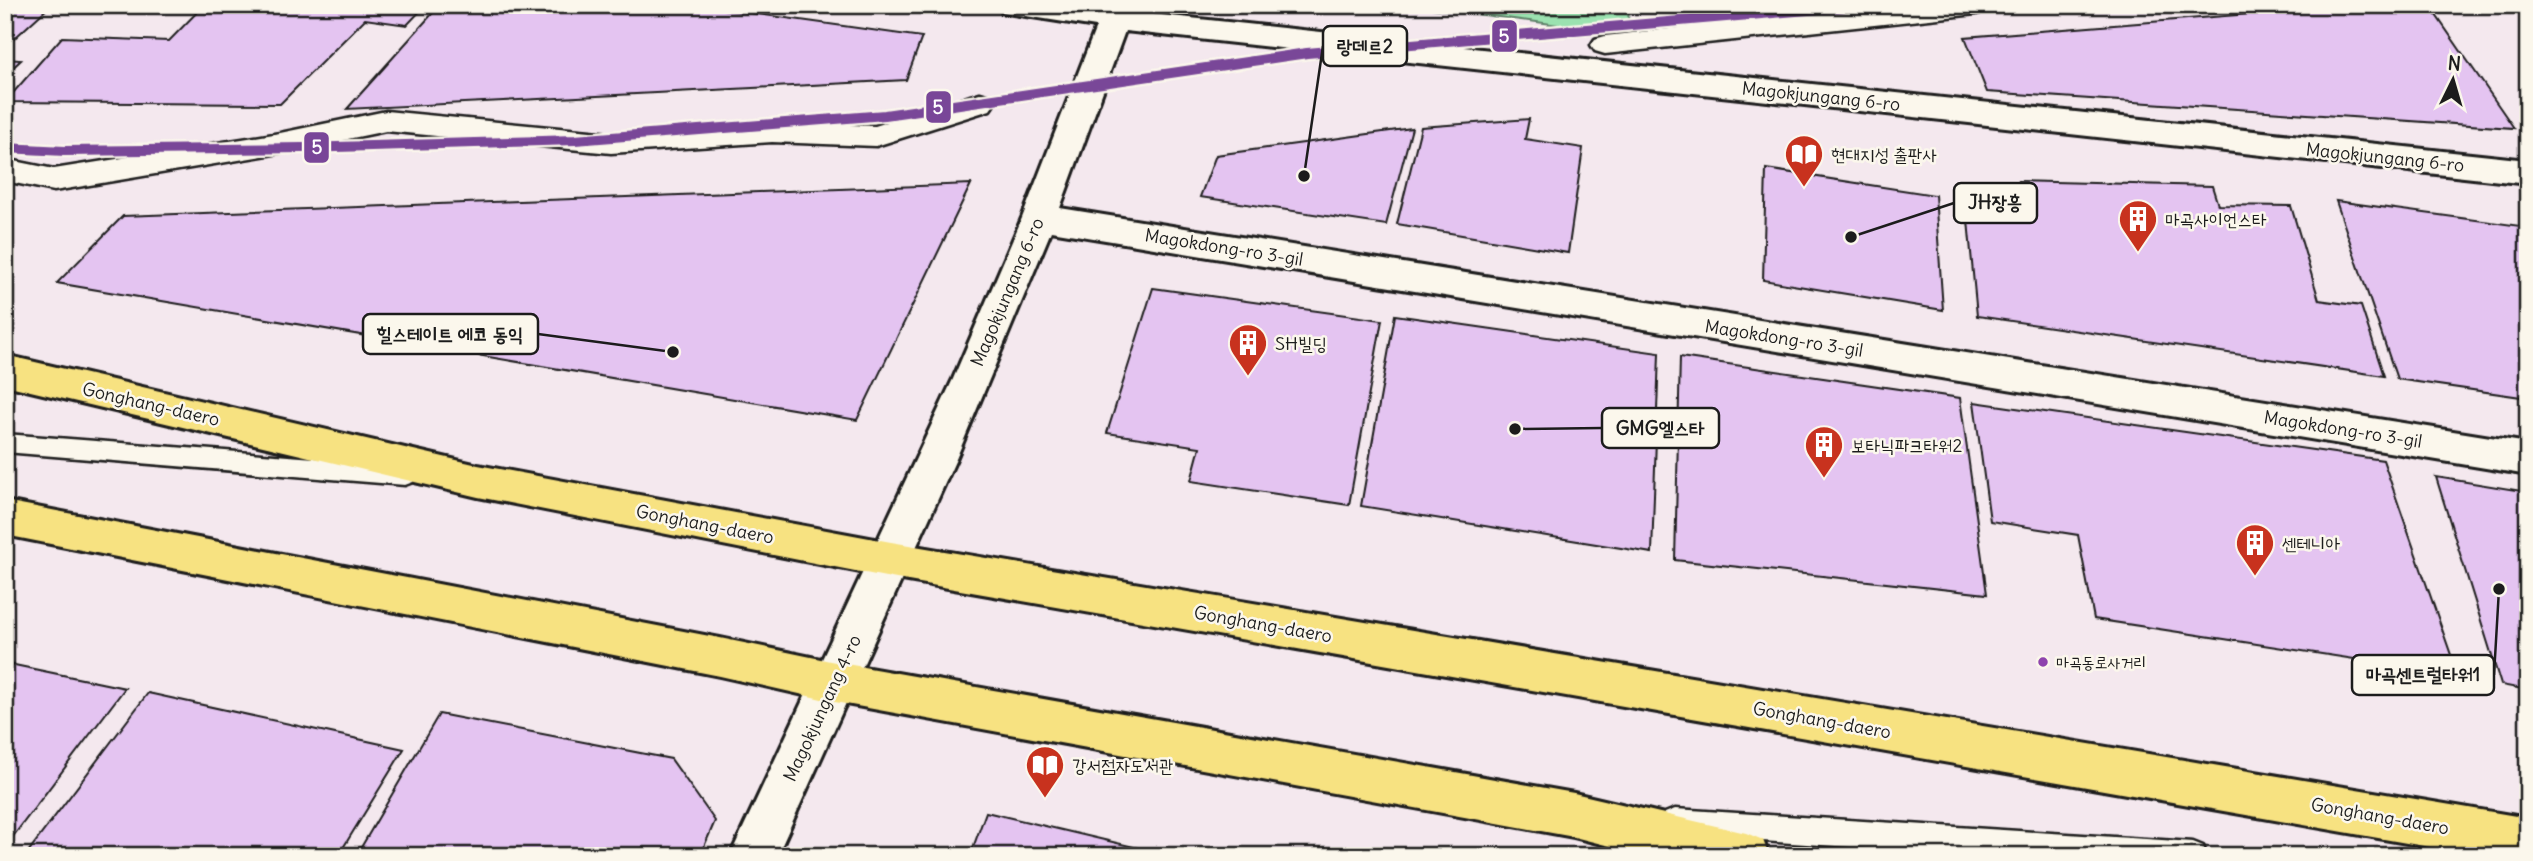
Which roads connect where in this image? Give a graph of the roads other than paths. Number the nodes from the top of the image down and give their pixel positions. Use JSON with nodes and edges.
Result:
{"nodes":[{"id":1,"x":1013,"y":5,"type":"edge"},
{"id":2,"x":1976,"y":5,"type":"edge"},
{"id":3,"x":1117,"y":12,"type":"edge"},
{"id":4,"x":1605,"y":45,"type":"dead end"},
{"id":5,"x":980,"y":103,"type":"dead end"},
{"id":6,"x":5,"y":170,"type":"edge"},
{"id":7,"x":2528,"y":172,"type":"edge"},
{"id":8,"x":1039,"y":217,"type":"junction"},
{"id":9,"x":5,"y":370,"type":"edge"},
{"id":10,"x":5,"y":443,"type":"edge"},
{"id":11,"x":2528,"y":459,"type":"edge"},
{"id":12,"x":478,"y":481,"type":"junction"},
{"id":13,"x":5,"y":518,"type":"edge"},
{"id":14,"x":891,"y":560,"type":"junction"},
{"id":15,"x":835,"y":682,"type":"junction"},
{"id":16,"x":1574,"y":815,"type":"junction"},
{"id":17,"x":2528,"y":841,"type":"edge"},
{"id":18,"x":754,"y":856,"type":"edge"},
{"id":19,"x":1746,"y":856,"type":"edge"},
{"id":20,"x":2193,"y":856,"type":"edge"}],
"edges":[{"from":1,"to":3,"type":"street","name":"Magokjungang 6-ro"},
{"from":2,"to":4,"type":"street"},
{"from":3,"to":7,"type":"street","name":"Magokjungang 6-ro"},
{"from":3,"to":8,"type":"street","name":"Magokjungang 6-ro"},
{"from":5,"to":6,"type":"street"},
{"from":8,"to":11,"type":"street","name":"Magokdong-ro 3-gil"},
{"from":8,"to":14,"type":"street","name":"Magokjungang 6-ro"},
{"from":9,"to":12,"type":"main road","name":"Gonghang-daero"},
{"from":10,"to":12,"type":"lane"},
{"from":12,"to":14,"type":"main road","name":"Gonghang-daero"},
{"from":13,"to":15,"type":"main road"},
{"from":14,"to":15,"type":"street","name":"Magokjungang 4-ro"},
{"from":14,"to":17,"type":"main road","name":"Gonghang-daero"},
{"from":15,"to":16,"type":"main road"},
{"from":15,"to":18,"type":"street","name":"Magokjungang 4-ro"},
{"from":16,"to":19,"type":"main road"},
{"from":16,"to":20,"type":"lane"}]}
